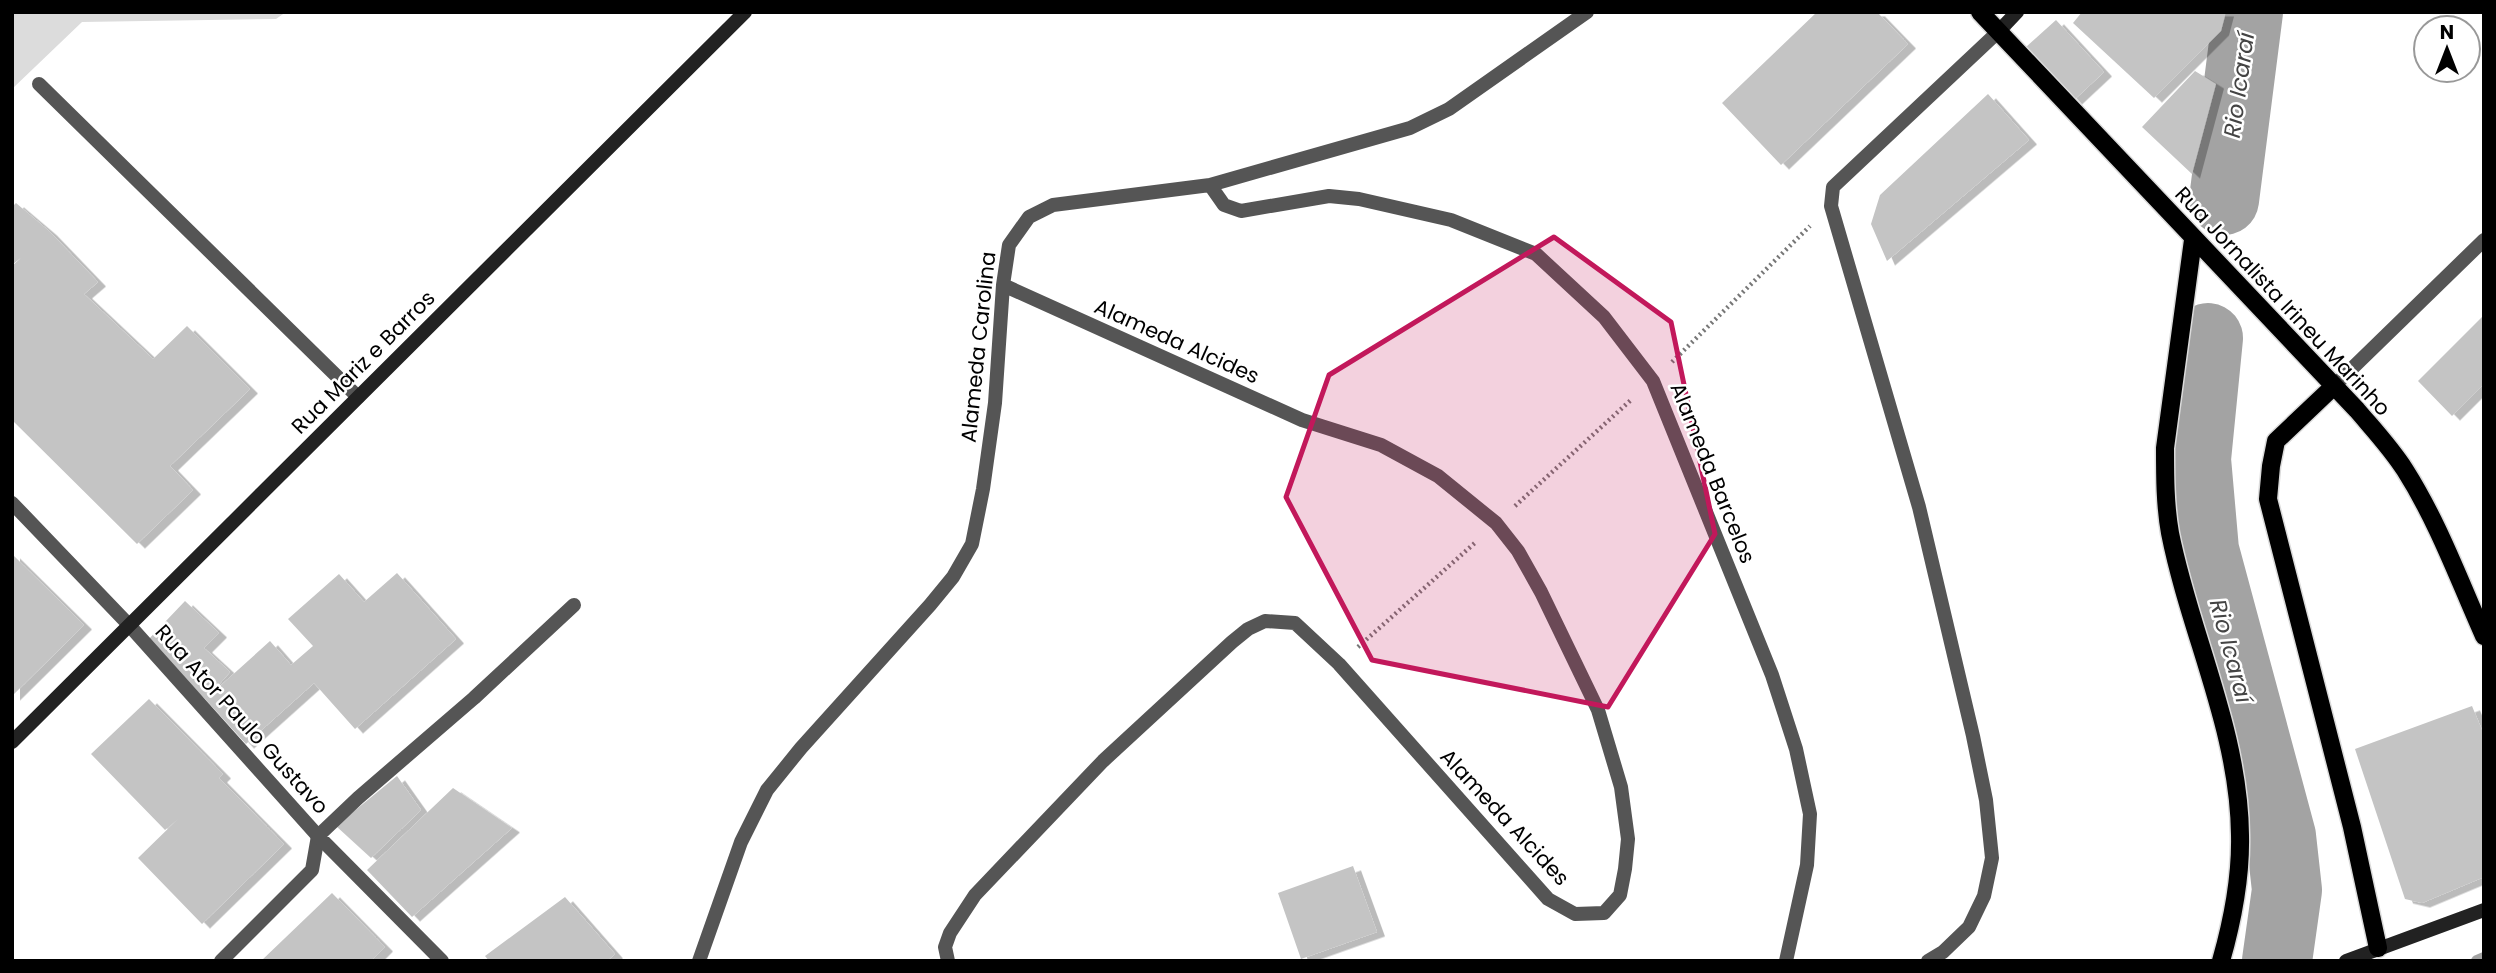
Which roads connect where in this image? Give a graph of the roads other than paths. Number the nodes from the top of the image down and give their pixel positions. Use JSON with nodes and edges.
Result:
{"nodes":[{"id":1,"x":745,"y":12,"type":"edge"},
{"id":2,"x":1587,"y":12,"type":"edge"},
{"id":3,"x":1980,"y":12,"type":"edge"},
{"id":4,"x":2017,"y":12,"type":"edge"},
{"id":5,"x":1999,"y":31,"type":"junction"},
{"id":6,"x":39,"y":84,"type":"dead end"},
{"id":7,"x":1210,"y":185,"type":"junction"},
{"id":8,"x":2193,"y":240,"type":"junction"},
{"id":9,"x":2484,"y":240,"type":"edge"},
{"id":10,"x":1003,"y":285,"type":"junction"},
{"id":11,"x":2334,"y":386,"type":"junction"},
{"id":12,"x":358,"y":397,"type":"junction"},
{"id":13,"x":12,"y":503,"type":"edge"},
{"id":14,"x":574,"y":605,"type":"dead end"},
{"id":15,"x":129,"y":625,"type":"junction"},
{"id":16,"x":2484,"y":636,"type":"edge"},
{"id":17,"x":12,"y":742,"type":"edge"},
{"id":18,"x":318,"y":836,"type":"junction"},
{"id":19,"x":2483,"y":912,"type":"edge"},
{"id":20,"x":2378,"y":948,"type":"junction"},
{"id":21,"x":221,"y":961,"type":"edge"},
{"id":22,"x":442,"y":961,"type":"edge"},
{"id":23,"x":699,"y":961,"type":"edge"},
{"id":24,"x":948,"y":961,"type":"edge"},
{"id":25,"x":1786,"y":961,"type":"edge"},
{"id":26,"x":1928,"y":961,"type":"edge"},
{"id":27,"x":2221,"y":961,"type":"edge"},
{"id":28,"x":2346,"y":961,"type":"edge"}],
"edges":[{"from":1,"to":12,"type":"main road","name":"Rua Mariz e Barros"},
{"from":2,"to":7,"type":"street","name":"Alameda Carolina"},
{"from":3,"to":5,"type":"main road","name":"Rua Jornalista Irineu Marinho"},
{"from":4,"to":5,"type":"main road"},
{"from":5,"to":8,"type":"main road","name":"Rua Jornalista Irineu Marinho"},
{"from":5,"to":26,"type":"street"},
{"from":6,"to":12,"type":"street"},
{"from":7,"to":10,"type":"street","name":"Alameda Carolina"},
{"from":7,"to":25,"type":"street","name":"Alameda Barcelos"},
{"from":8,"to":11,"type":"main road","name":"Rua Jornalista Irineu Marinho"},
{"from":8,"to":27,"type":"main road"},
{"from":9,"to":11,"type":"street"},
{"from":10,"to":23,"type":"street","name":"Alameda Carolina"},
{"from":10,"to":24,"type":"street","name":"Alameda Alcides"},
{"from":11,"to":16,"type":"main road","name":"Rua Jornalista Irineu Marinho"},
{"from":11,"to":20,"type":"main road"},
{"from":12,"to":15,"type":"main road","name":"Rua Mariz e Barros"},
{"from":13,"to":15,"type":"street","name":"Rua Ator Paulo Gustavo"},
{"from":14,"to":18,"type":"street"},
{"from":15,"to":17,"type":"main road","name":"Rua Mariz e Barros"},
{"from":15,"to":18,"type":"street","name":"Rua Ator Paulo Gustavo"},
{"from":18,"to":21,"type":"street"},
{"from":18,"to":22,"type":"street","name":"Rua Ator Paulo Gustavo"},
{"from":19,"to":20,"type":"main road"},
{"from":20,"to":28,"type":"main road"}]}
